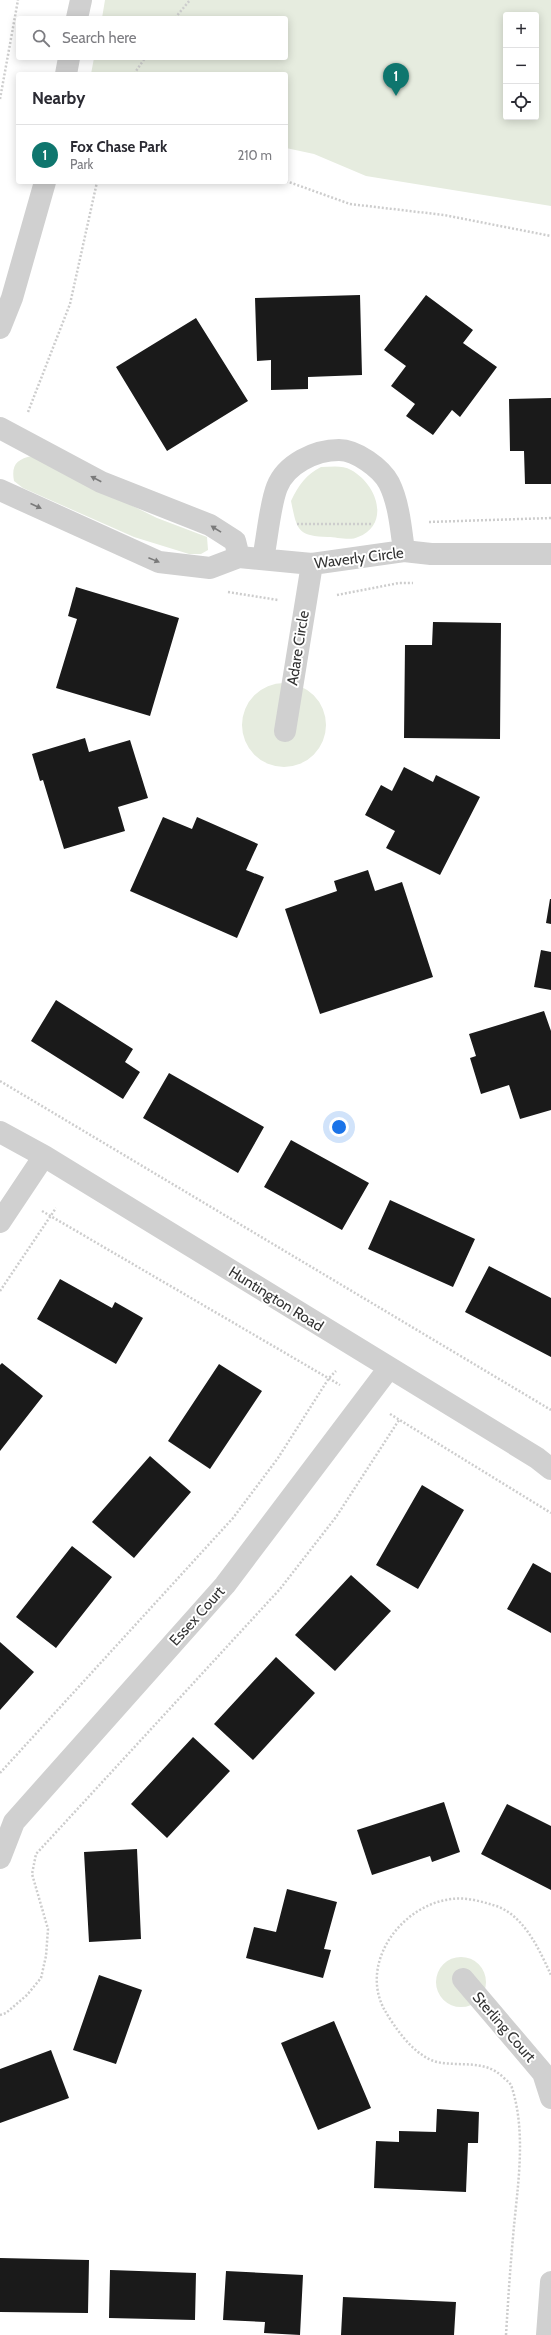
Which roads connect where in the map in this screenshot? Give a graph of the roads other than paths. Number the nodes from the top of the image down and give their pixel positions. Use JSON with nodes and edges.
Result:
{"nodes":[{"id":1,"x":81,"y":0,"type":"edge"},
{"id":2,"x":77,"y":16,"type":"edge"},
{"id":3,"x":70,"y":60,"type":"edge"},
{"id":4,"x":66,"y":72,"type":"edge"},
{"id":5,"x":44,"y":184,"type":"edge"},
{"id":6,"x":0,"y":328,"type":"edge"},
{"id":7,"x":9,"y":433,"type":"edge"},
{"id":8,"x":0,"y":490,"type":"edge"},
{"id":9,"x":404,"y":551,"type":"junction"},
{"id":10,"x":551,"y":554,"type":"edge"},
{"id":11,"x":239,"y":557,"type":"junction"},
{"id":12,"x":263,"y":559,"type":"junction"},
{"id":13,"x":312,"y":564,"type":"junction"},
{"id":14,"x":285,"y":731,"type":"dead end"},
{"id":15,"x":0,"y":1132,"type":"edge"},
{"id":16,"x":44,"y":1156,"type":"junction"},
{"id":17,"x":0,"y":1222,"type":"edge"},
{"id":18,"x":389,"y":1368,"type":"junction"},
{"id":19,"x":551,"y":1469,"type":"edge"},
{"id":20,"x":0,"y":1858,"type":"edge"},
{"id":21,"x":462,"y":1979,"type":"dead end"},
{"id":22,"x":551,"y":2098,"type":"edge"},
{"id":23,"x":551,"y":2282,"type":"edge"},
{"id":24,"x":547,"y":2335,"type":"edge"}],
"edges":[{"from":1,"to":2,"type":"street"},
{"from":3,"to":4,"type":"street"},
{"from":5,"to":6,"type":"street"},
{"from":11,"to":7,"type":"street","one_way":true},
{"from":8,"to":11,"type":"street","name":"Waverly Circle","one_way":true},
{"from":9,"to":10,"type":"street","name":"Waverly Circle"},
{"from":9,"to":12,"type":"street"},
{"from":9,"to":13,"type":"street","name":"Waverly Circle"},
{"from":11,"to":12,"type":"street","name":"Waverly Circle"},
{"from":12,"to":13,"type":"street","name":"Waverly Circle"},
{"from":13,"to":14,"type":"street","name":"Adare Circle"},
{"from":15,"to":16,"type":"street","name":"Huntington Road"},
{"from":16,"to":17,"type":"street"},
{"from":16,"to":18,"type":"street","name":"Huntington Road"},
{"from":18,"to":19,"type":"street","name":"Huntington Road"},
{"from":18,"to":20,"type":"street","name":"Essex Court"},
{"from":21,"to":22,"type":"street","name":"Sterling Court"},
{"from":23,"to":24,"type":"street"}]}
